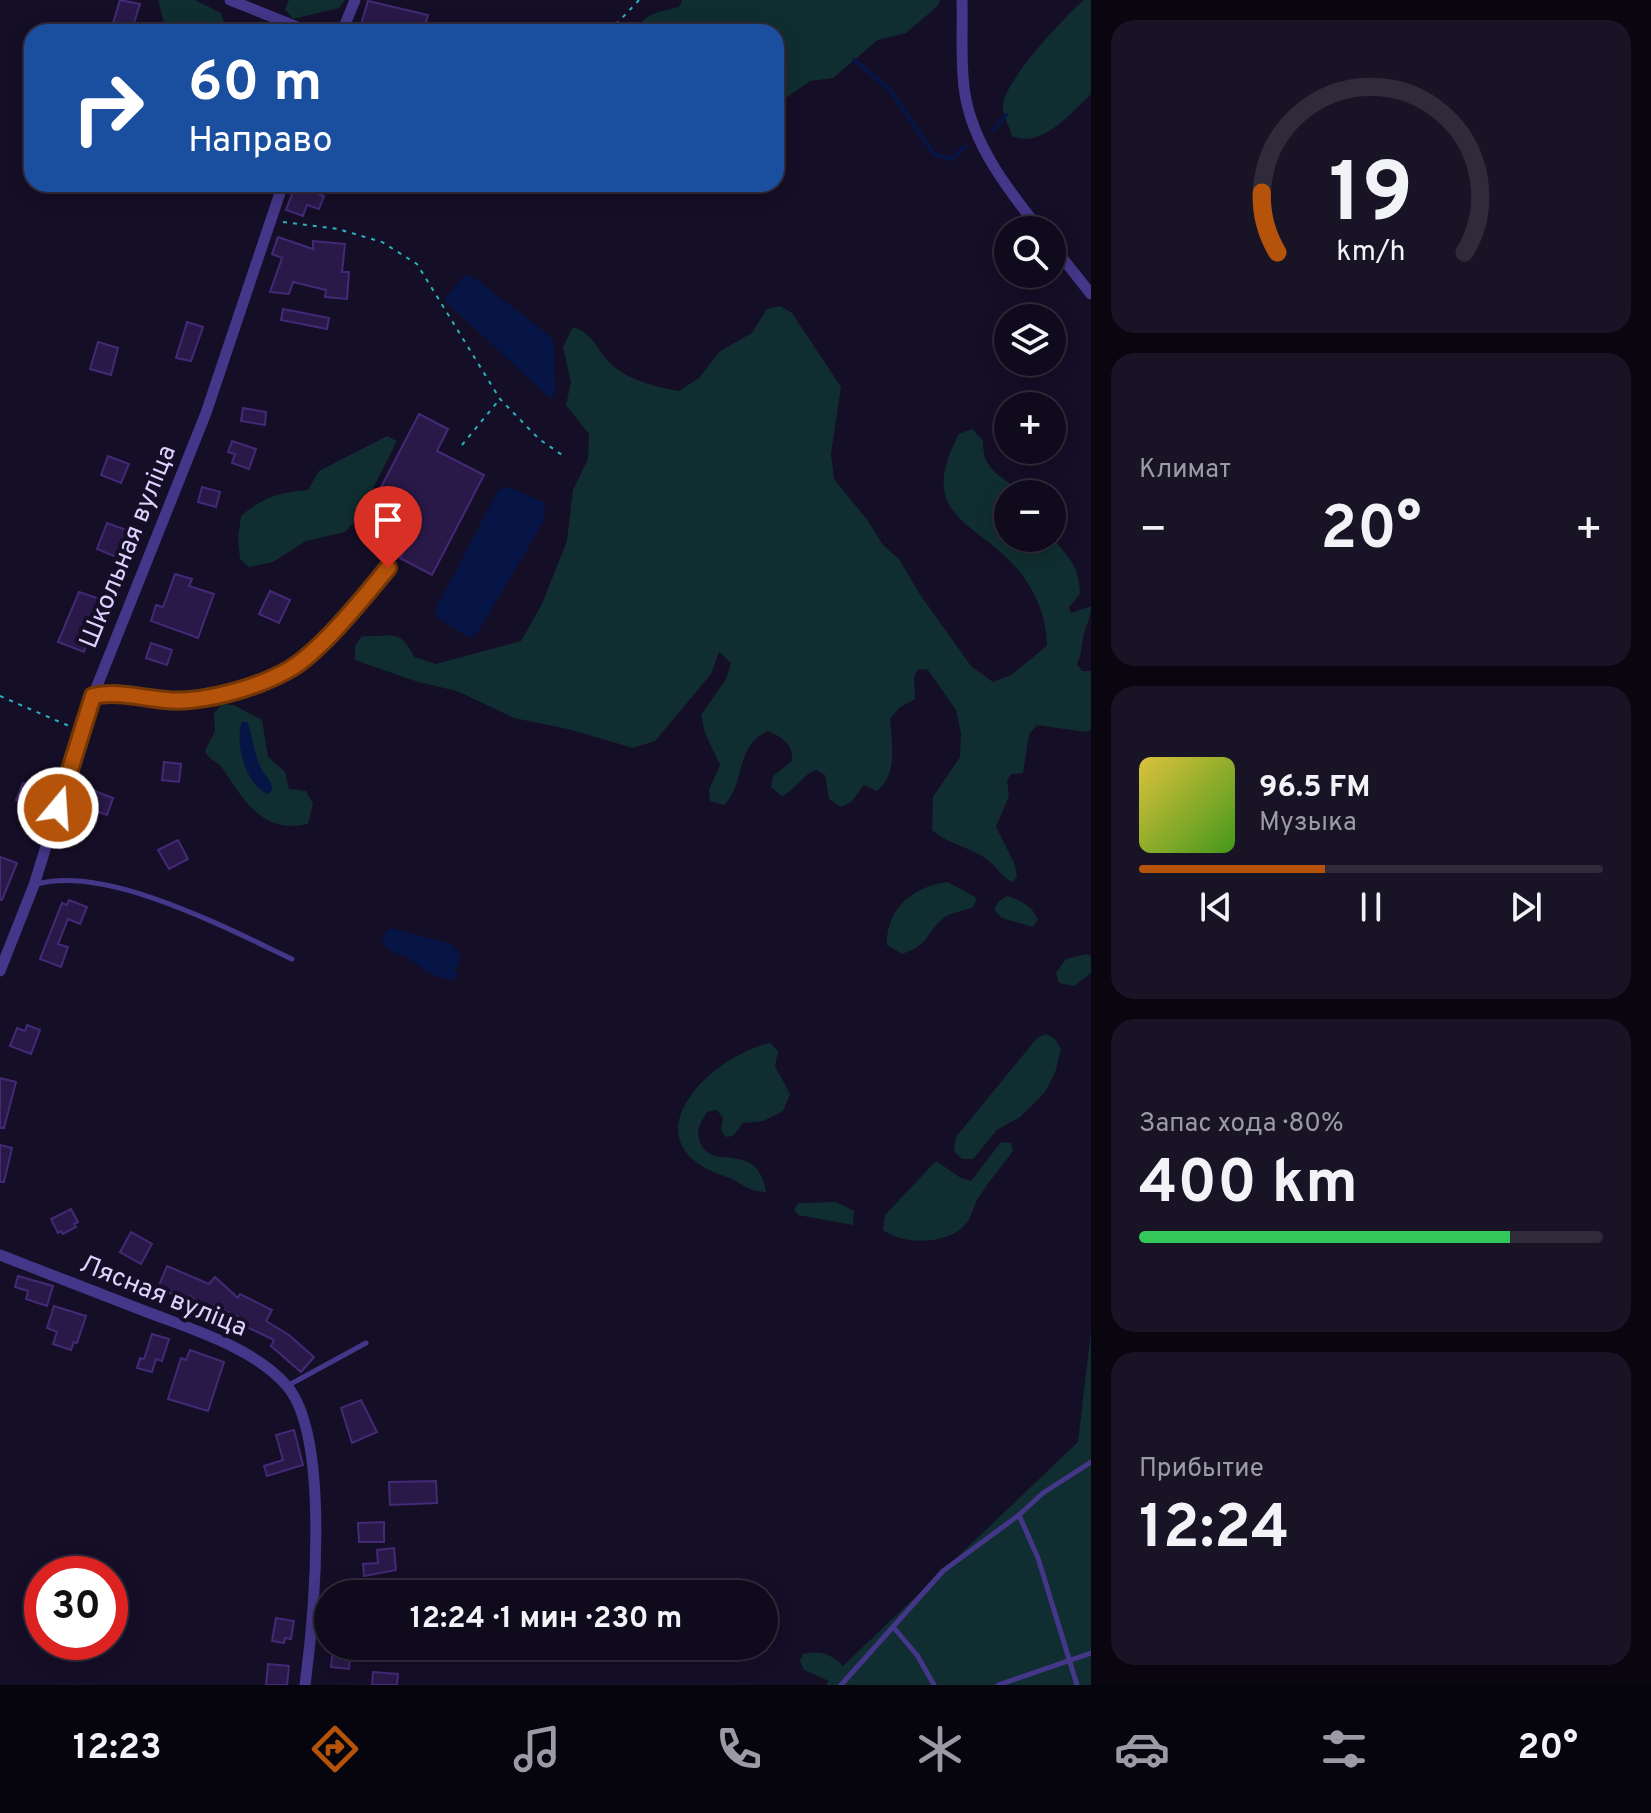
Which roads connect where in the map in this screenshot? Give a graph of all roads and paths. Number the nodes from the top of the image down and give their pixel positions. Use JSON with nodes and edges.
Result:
{"nodes":[{"id":1,"x":230,"y":0,"type":"edge"},
{"id":2,"x":355,"y":0,"type":"edge"},
{"id":3,"x":639,"y":0,"type":"edge"},
{"id":4,"x":962,"y":0,"type":"edge"},
{"id":5,"x":290,"y":24,"type":"edge"},
{"id":6,"x":345,"y":24,"type":"edge"},
{"id":7,"x":616,"y":24,"type":"edge"},
{"id":8,"x":280,"y":192,"type":"edge"},
{"id":9,"x":1029,"y":216,"type":"edge"},
{"id":10,"x":270,"y":220,"type":"junction"},
{"id":11,"x":1066,"y":263,"type":"edge"},
{"id":12,"x":1091,"y":294,"type":"edge"},
{"id":13,"x":500,"y":399,"type":"junction"},
{"id":14,"x":462,"y":445,"type":"dead end"},
{"id":15,"x":565,"y":457,"type":"dead end"},
{"id":16,"x":388,"y":568,"type":"dead end"},
{"id":17,"x":0,"y":696,"type":"edge"},
{"id":18,"x":93,"y":696,"type":"junction"},
{"id":19,"x":83,"y":731,"type":"junction"},
{"id":20,"x":34,"y":885,"type":"junction"},
{"id":21,"x":292,"y":959,"type":"dead end"},
{"id":22,"x":0,"y":971,"type":"edge"},
{"id":23,"x":0,"y":1255,"type":"edge"},
{"id":24,"x":366,"y":1343,"type":"dead end"},
{"id":25,"x":287,"y":1386,"type":"junction"},
{"id":26,"x":1091,"y":1462,"type":"edge"},
{"id":27,"x":1019,"y":1515,"type":"junction"},
{"id":28,"x":894,"y":1628,"type":"junction"},
{"id":29,"x":1091,"y":1653,"type":"edge"},
{"id":30,"x":1069,"y":1660,"type":"junction"},
{"id":31,"x":305,"y":1685,"type":"edge"},
{"id":32,"x":841,"y":1685,"type":"edge"},
{"id":33,"x":934,"y":1685,"type":"edge"},
{"id":34,"x":998,"y":1685,"type":"edge"},
{"id":35,"x":1077,"y":1685,"type":"edge"}],
"edges":[{"from":1,"to":5,"type":"street"},
{"from":2,"to":6,"type":"street"},
{"from":3,"to":7,"type":"path"},
{"from":4,"to":9,"type":"street"},
{"from":8,"to":10,"type":"street","name":"Школьная вуліца"},
{"from":10,"to":13,"type":"path"},
{"from":10,"to":18,"type":"street","name":"Школьная вуліца"},
{"from":11,"to":12,"type":"street"},
{"from":13,"to":14,"type":"path"},
{"from":13,"to":15,"type":"path"},
{"from":16,"to":18,"type":"lane"},
{"from":17,"to":19,"type":"path"},
{"from":18,"to":19,"type":"street","name":"Школьная вуліца"},
{"from":19,"to":20,"type":"street","name":"Школьная вуліца"},
{"from":20,"to":21,"type":"lane"},
{"from":20,"to":22,"type":"street","name":"Школьная вуліца"},
{"from":23,"to":25,"type":"street","name":"Лясная вуліца"},
{"from":24,"to":25,"type":"lane"},
{"from":25,"to":31,"type":"street","name":"Лясная вуліца"},
{"from":26,"to":27,"type":"lane"},
{"from":27,"to":28,"type":"lane"},
{"from":27,"to":30,"type":"lane"},
{"from":28,"to":32,"type":"lane"},
{"from":28,"to":33,"type":"lane"},
{"from":29,"to":30,"type":"lane"},
{"from":30,"to":34,"type":"lane"},
{"from":30,"to":35,"type":"lane"}]}
